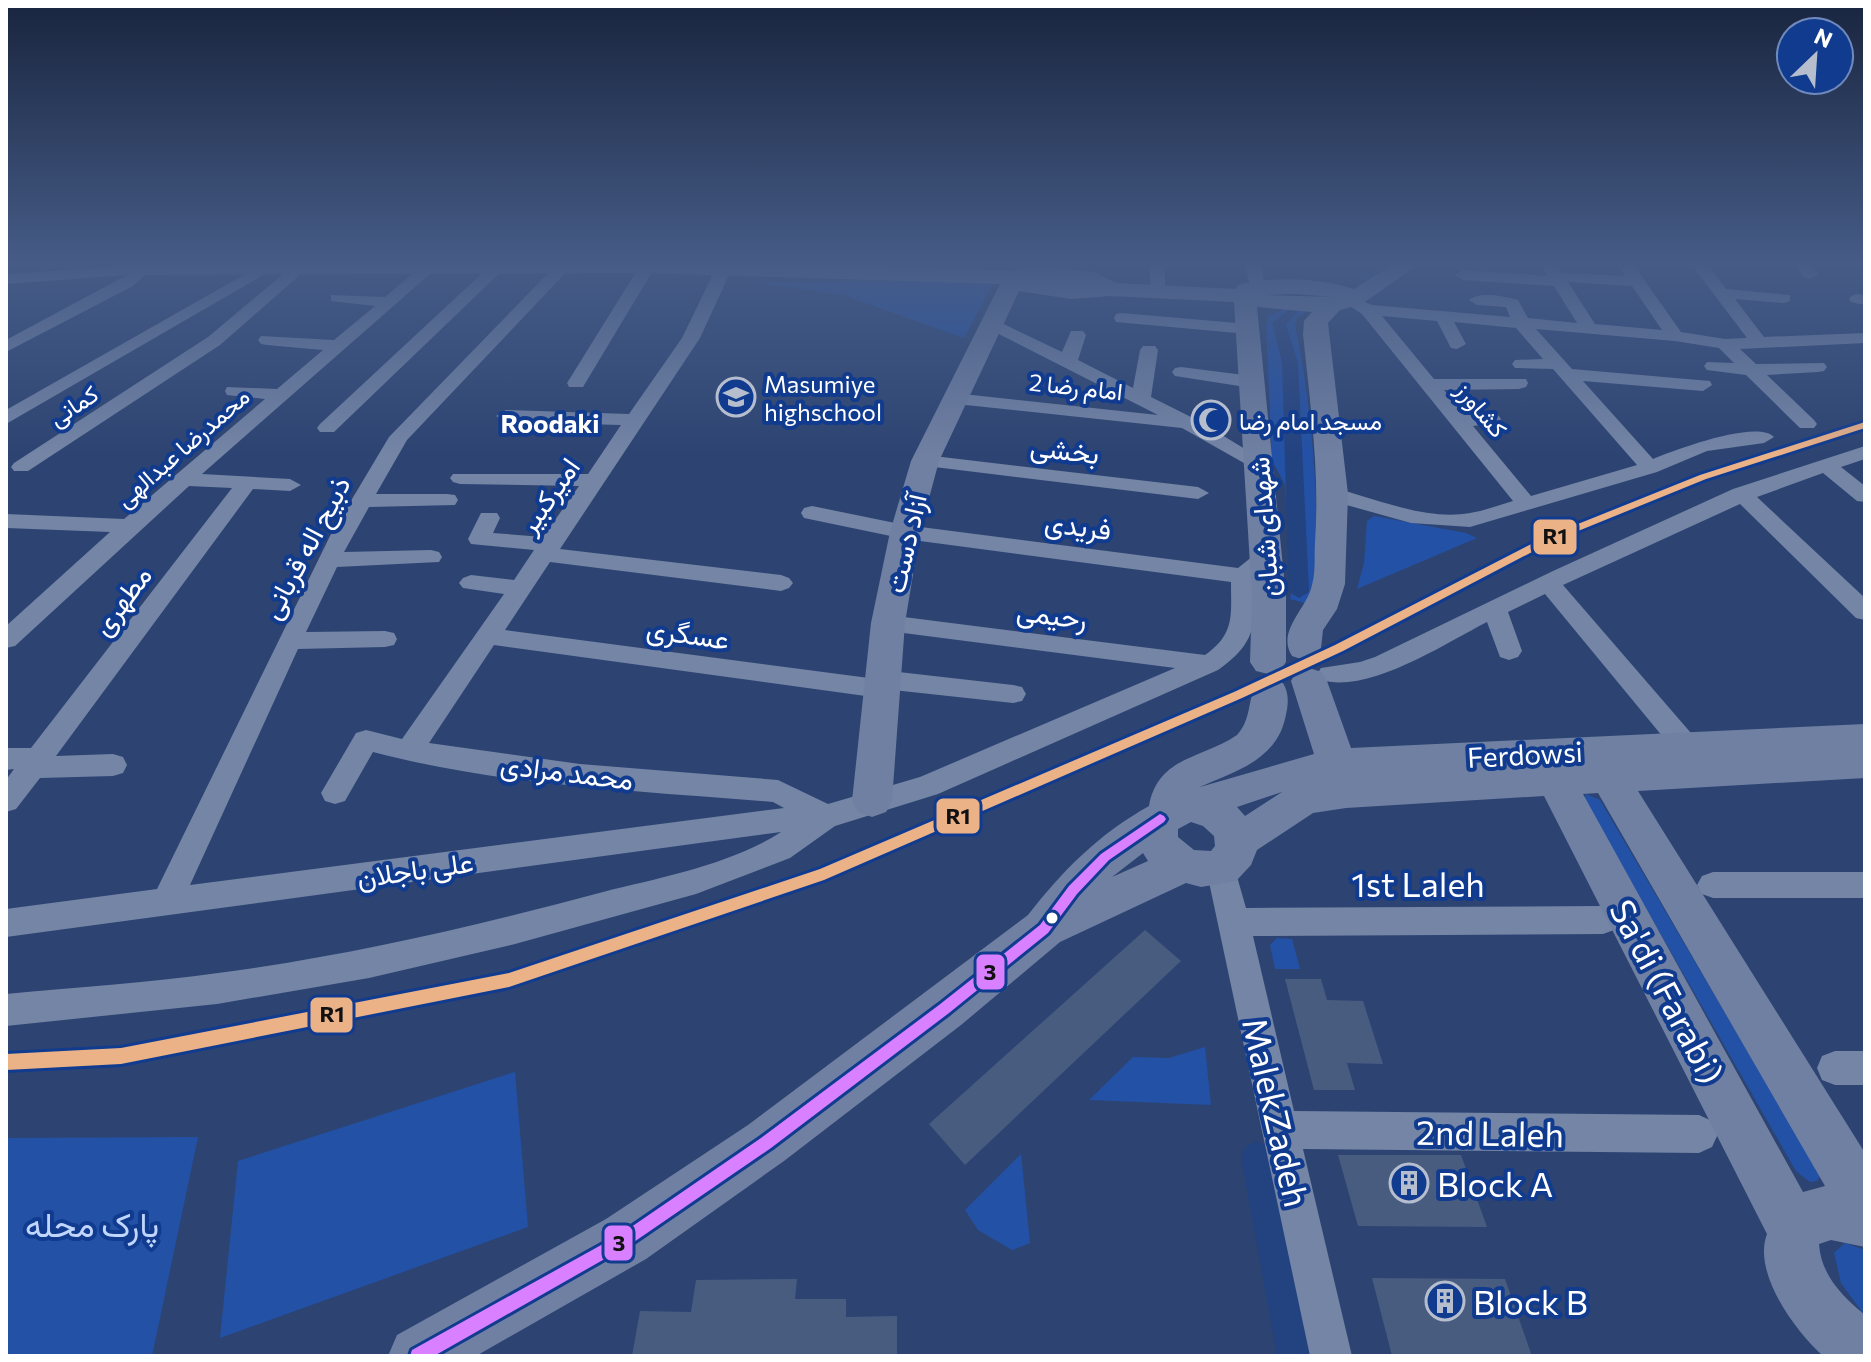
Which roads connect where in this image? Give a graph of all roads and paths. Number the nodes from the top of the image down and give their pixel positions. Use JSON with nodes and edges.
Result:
{"nodes":[{"id":1,"x":43,"y":328,"type":"edge"},
{"id":2,"x":164,"y":328,"type":"edge"},
{"id":3,"x":230,"y":328,"type":"edge"},
{"id":4,"x":360,"y":328,"type":"edge"},
{"id":5,"x":434,"y":328,"type":"edge"},
{"id":6,"x":505,"y":328,"type":"edge"},
{"id":7,"x":610,"y":328,"type":"edge"},
{"id":8,"x":695,"y":328,"type":"edge"},
{"id":9,"x":996,"y":328,"type":"edge"},
{"id":10,"x":1045,"y":328,"type":"edge"},
{"id":11,"x":1232,"y":328,"type":"edge"},
{"id":12,"x":1315,"y":328,"type":"edge"},
{"id":13,"x":1372,"y":328,"type":"edge"},
{"id":14,"x":1448,"y":328,"type":"edge"},
{"id":15,"x":1525,"y":328,"type":"edge"},
{"id":16,"x":1570,"y":328,"type":"edge"},
{"id":17,"x":1669,"y":328,"type":"edge"},
{"id":18,"x":1748,"y":328,"type":"edge"},
{"id":19,"x":1248,"y":329,"type":"joint"},
{"id":20,"x":1590,"y":329,"type":"joint"},
{"id":21,"x":120,"y":331,"type":"dead end"},
{"id":22,"x":151,"y":335,"type":"junction"},
{"id":23,"x":1077,"y":335,"type":"dead end"},
{"id":24,"x":1675,"y":336,"type":"junction"},
{"id":25,"x":1865,"y":338,"type":"edge"},
{"id":26,"x":267,"y":340,"type":"dead end"},
{"id":27,"x":1760,"y":343,"type":"junction"},
{"id":28,"x":1457,"y":344,"type":"dead end"},
{"id":29,"x":1725,"y":344,"type":"junction"},
{"id":30,"x":339,"y":346,"type":"junction"},
{"id":31,"x":6,"y":347,"type":"edge"},
{"id":32,"x":1149,"y":350,"type":"dead end"},
{"id":33,"x":1068,"y":362,"type":"junction"},
{"id":34,"x":1713,"y":366,"type":"dead end"},
{"id":35,"x":1818,"y":367,"type":"dead end"},
{"id":36,"x":1561,"y":369,"type":"junction"},
{"id":37,"x":1752,"y":370,"type":"junction"},
{"id":38,"x":1181,"y":372,"type":"dead end"},
{"id":39,"x":1626,"y":374,"type":"junction"},
{"id":40,"x":1252,"y":382,"type":"junction"},
{"id":41,"x":576,"y":383,"type":"dead end"},
{"id":42,"x":1427,"y":385,"type":"junction"},
{"id":43,"x":1703,"y":385,"type":"dead end"},
{"id":44,"x":234,"y":391,"type":"dead end"},
{"id":45,"x":281,"y":395,"type":"junction"},
{"id":46,"x":1627,"y":398,"type":"dead end"},
{"id":47,"x":954,"y":399,"type":"junction"},
{"id":48,"x":1141,"y":399,"type":"junction"},
{"id":49,"x":506,"y":416,"type":"dead end"},
{"id":50,"x":1106,"y":416,"type":"junction"},
{"id":51,"x":6,"y":418,"type":"edge"},
{"id":52,"x":1491,"y":419,"type":"dead end"},
{"id":53,"x":636,"y":420,"type":"junction"},
{"id":54,"x":1458,"y":421,"type":"junction"},
{"id":55,"x":1807,"y":424,"type":"dead end"},
{"id":56,"x":1192,"y":425,"type":"junction"},
{"id":57,"x":327,"y":428,"type":"dead end"},
{"id":58,"x":1102,"y":437,"type":"dead end"},
{"id":59,"x":1764,"y":437,"type":"dead end"},
{"id":60,"x":1865,"y":452,"type":"edge"},
{"id":61,"x":925,"y":461,"type":"junction"},
{"id":62,"x":1258,"y":463,"type":"junction"},
{"id":63,"x":1825,"y":464,"type":"junction"},
{"id":64,"x":21,"y":467,"type":"dead end"},
{"id":65,"x":1650,"y":468,"type":"junction"},
{"id":66,"x":460,"y":478,"type":"dead end"},
{"id":67,"x":183,"y":479,"type":"junction"},
{"id":68,"x":595,"y":480,"type":"junction"},
{"id":69,"x":246,"y":484,"type":"junction"},
{"id":70,"x":290,"y":485,"type":"dead end"},
{"id":71,"x":1198,"y":493,"type":"dead end"},
{"id":72,"x":1333,"y":494,"type":"junction"},
{"id":73,"x":1741,"y":494,"type":"junction"},
{"id":74,"x":1865,"y":496,"type":"edge"},
{"id":75,"x":447,"y":500,"type":"dead end"},
{"id":76,"x":361,"y":501,"type":"junction"},
{"id":77,"x":1526,"y":503,"type":"junction"},
{"id":78,"x":812,"y":513,"type":"dead end"},
{"id":79,"x":489,"y":518,"type":"dead end"},
{"id":80,"x":6,"y":521,"type":"edge"},
{"id":81,"x":129,"y":526,"type":"junction"},
{"id":82,"x":905,"y":532,"type":"junction"},
{"id":83,"x":548,"y":550,"type":"junction"},
{"id":84,"x":431,"y":557,"type":"dead end"},
{"id":85,"x":1266,"y":557,"type":"junction"},
{"id":86,"x":329,"y":560,"type":"junction"},
{"id":87,"x":1243,"y":576,"type":"junction"},
{"id":88,"x":471,"y":583,"type":"dead end"},
{"id":89,"x":781,"y":583,"type":"dead end"},
{"id":90,"x":1549,"y":583,"type":"junction"},
{"id":91,"x":521,"y":588,"type":"junction"},
{"id":92,"x":6,"y":608,"type":"edge"},
{"id":93,"x":1495,"y":609,"type":"junction"},
{"id":94,"x":35,"y":610,"type":"junction"},
{"id":95,"x":1865,"y":612,"type":"edge"},
{"id":96,"x":888,"y":623,"type":"junction"},
{"id":97,"x":488,"y":636,"type":"junction"},
{"id":98,"x":385,"y":639,"type":"dead end"},
{"id":99,"x":6,"y":640,"type":"edge"},
{"id":100,"x":289,"y":641,"type":"junction"},
{"id":101,"x":1509,"y":651,"type":"dead end"},
{"id":102,"x":1209,"y":664,"type":"junction"},
{"id":103,"x":1314,"y":668,"type":"junction"},
{"id":104,"x":881,"y":684,"type":"junction"},
{"id":105,"x":1013,"y":694,"type":"dead end"},
{"id":106,"x":1865,"y":738,"type":"edge"},
{"id":107,"x":1687,"y":747,"type":"junction"},
{"id":108,"x":409,"y":751,"type":"junction"},
{"id":109,"x":26,"y":761,"type":"edge"},
{"id":110,"x":1865,"y":763,"type":"edge"},
{"id":111,"x":1601,"y":764,"type":"junction"},
{"id":112,"x":113,"y":765,"type":"dead end"},
{"id":113,"x":1338,"y":766,"type":"junction"},
{"id":114,"x":1548,"y":766,"type":"junction"},
{"id":115,"x":335,"y":793,"type":"dead end"},
{"id":116,"x":6,"y":801,"type":"edge"},
{"id":117,"x":872,"y":801,"type":"junction"},
{"id":118,"x":1173,"y":812,"type":"junction"},
{"id":119,"x":825,"y":817,"type":"junction"},
{"id":120,"x":1213,"y":859,"type":"junction"},
{"id":121,"x":1713,"y":885,"type":"dead end"},
{"id":122,"x":1865,"y":885,"type":"edge"},
{"id":123,"x":166,"y":903,"type":"junction"},
{"id":124,"x":1603,"y":920,"type":"dead end"},
{"id":125,"x":1233,"y":922,"type":"junction"},
{"id":126,"x":6,"y":923,"type":"edge"},
{"id":127,"x":1044,"y":929,"type":"junction"},
{"id":128,"x":6,"y":1010,"type":"edge"},
{"id":129,"x":1282,"y":1130,"type":"junction"},
{"id":130,"x":1699,"y":1134,"type":"dead end"},
{"id":131,"x":1865,"y":1203,"type":"edge"},
{"id":132,"x":1865,"y":1220,"type":"edge"},
{"id":133,"x":1794,"y":1230,"type":"junction"},
{"id":134,"x":1852,"y":1346,"type":"edge"},
{"id":135,"x":418,"y":1356,"type":"edge"},
{"id":136,"x":1331,"y":1356,"type":"edge"}],
"edges":[{"from":1,"to":31,"type":"street"},
{"from":2,"to":22,"type":"street"},
{"from":3,"to":64,"type":"street","name":"کمانی"},
{"from":4,"to":30,"type":"street","name":"محمدرضا عبدالهی"},
{"from":5,"to":57,"type":"street"},
{"from":6,"to":76,"type":"street","name":"ذبیح اله قربانی"},
{"from":7,"to":41,"type":"street"},
{"from":8,"to":53,"type":"street","name":"امیرکبیر"},
{"from":9,"to":47,"type":"street","name":"آزاد دست"},
{"from":10,"to":33,"type":"street"},
{"from":11,"to":19,"type":"street"},
{"from":12,"to":72,"type":"street","name":"شهدای شبان"},
{"from":13,"to":42,"type":"street","name":"کشاورز"},
{"from":14,"to":28,"type":"street"},
{"from":15,"to":36,"type":"street"},
{"from":16,"to":20,"type":"street"},
{"from":17,"to":24,"type":"street"},
{"from":18,"to":27,"type":"street"},
{"from":19,"to":40,"type":"street","name":"شهدای شبان"},
{"from":20,"to":24,"type":"street"},
{"from":21,"to":22,"type":"street"},
{"from":22,"to":51,"type":"street"},
{"from":23,"to":33,"type":"street"},
{"from":24,"to":29,"type":"street"},
{"from":25,"to":27,"type":"street"},
{"from":26,"to":30,"type":"street"},
{"from":27,"to":29,"type":"street"},
{"from":29,"to":37,"type":"street"},
{"from":30,"to":45,"type":"street","name":"محمدرضا عبدالهی"},
{"from":32,"to":48,"type":"street"},
{"from":33,"to":48,"type":"street"},
{"from":34,"to":37,"type":"street"},
{"from":35,"to":37,"type":"street"},
{"from":36,"to":39,"type":"street"},
{"from":36,"to":42,"type":"street"},
{"from":36,"to":65,"type":"street"},
{"from":37,"to":55,"type":"street"},
{"from":38,"to":40,"type":"street"},
{"from":39,"to":43,"type":"street"},
{"from":39,"to":46,"type":"street"},
{"from":40,"to":62,"type":"street","name":"شهدای شبان"},
{"from":42,"to":54,"type":"street","name":"کشاورز"},
{"from":44,"to":45,"type":"street"},
{"from":45,"to":67,"type":"street","name":"محمدرضا عبدالهی"},
{"from":47,"to":50,"type":"street","name":"امام رضا 2"},
{"from":47,"to":61,"type":"street","name":"آزاد دست"},
{"from":48,"to":56,"type":"street"},
{"from":49,"to":53,"type":"street"},
{"from":50,"to":56,"type":"street","name":"امام رضا 2"},
{"from":50,"to":58,"type":"street"},
{"from":52,"to":54,"type":"street"},
{"from":53,"to":68,"type":"street","name":"امیرکبیر"},
{"from":54,"to":77,"type":"street","name":"کشاورز"},
{"from":56,"to":62,"type":"street"},
{"from":59,"to":65,"type":"street"},
{"from":60,"to":63,"type":"street"},
{"from":61,"to":71,"type":"street","name":"بخشی"},
{"from":61,"to":82,"type":"street","name":"آزاد دست"},
{"from":62,"to":85,"type":"street","name":"شهدای شبان"},
{"from":63,"to":73,"type":"street"},
{"from":63,"to":74,"type":"street"},
{"from":65,"to":77,"type":"street"},
{"from":66,"to":68,"type":"street"},
{"from":67,"to":69,"type":"street"},
{"from":67,"to":81,"type":"street","name":"محمدرضا عبدالهی"},
{"from":68,"to":83,"type":"street","name":"امیرکبیر"},
{"from":69,"to":70,"type":"street"},
{"from":69,"to":109,"type":"street","name":"مطهری"},
{"from":72,"to":77,"type":"street"},
{"from":72,"to":103,"type":"street","name":"شهدای شبان"},
{"from":73,"to":90,"type":"street"},
{"from":73,"to":95,"type":"street"},
{"from":75,"to":76,"type":"street"},
{"from":76,"to":86,"type":"street","name":"ذبیح اله قربانی"},
{"from":78,"to":82,"type":"street","name":"فریدی"},
{"from":79,"to":83,"type":"street"},
{"from":80,"to":81,"type":"street"},
{"from":81,"to":94,"type":"street","name":"محمدرضا عبدالهی"},
{"from":82,"to":87,"type":"street","name":"فریدی"},
{"from":82,"to":96,"type":"street","name":"آزاد دست"},
{"from":83,"to":89,"type":"street"},
{"from":83,"to":91,"type":"street","name":"امیرکبیر"},
{"from":84,"to":86,"type":"street"},
{"from":85,"to":87,"type":"street"},
{"from":85,"to":118,"type":"street","name":"شهدای شبان"},
{"from":86,"to":100,"type":"street","name":"ذبیح اله قربانی"},
{"from":87,"to":102,"type":"street"},
{"from":88,"to":91,"type":"street"},
{"from":90,"to":93,"type":"street"},
{"from":90,"to":107,"type":"street"},
{"from":91,"to":97,"type":"street","name":"امیرکبیر"},
{"from":92,"to":94,"type":"street"},
{"from":93,"to":101,"type":"street"},
{"from":93,"to":103,"type":"street"},
{"from":94,"to":99,"type":"street","name":"محمدرضا عبدالهی"},
{"from":96,"to":102,"type":"street","name":"رحیمی"},
{"from":96,"to":104,"type":"street","name":"آزاد دست"},
{"from":97,"to":104,"type":"street","name":"عسگری"},
{"from":97,"to":108,"type":"street","name":"امیرکبیر"},
{"from":98,"to":100,"type":"street"},
{"from":100,"to":123,"type":"street","name":"ذبیح اله قربانی"},
{"from":102,"to":117,"type":"street"},
{"from":103,"to":113,"type":"street"},
{"from":104,"to":105,"type":"street","name":"عسگری"},
{"from":104,"to":117,"type":"street","name":"آزاد دست"},
{"from":106,"to":107,"type":"street","name":"Ferdowsi"},
{"from":107,"to":111,"type":"street","name":"Ferdowsi"},
{"from":108,"to":115,"type":"street","name":"محمد مرادی"},
{"from":108,"to":119,"type":"street","name":"محمد مرادی"},
{"from":109,"to":112,"type":"street"},
{"from":109,"to":116,"type":"street","name":"مطهری"},
{"from":110,"to":111,"type":"street","name":"Ferdowsi"},
{"from":111,"to":114,"type":"street","name":"Ferdowsi"},
{"from":111,"to":131,"type":"street","name":"Sa'di (Farabi)"},
{"from":113,"to":114,"type":"street","name":"Ferdowsi"},
{"from":113,"to":118,"type":"street","name":"Ferdowsi"},
{"from":113,"to":120,"type":"street","name":"Ferdowsi"},
{"from":114,"to":133,"type":"street","name":"Sa'di (Farabi)"},
{"from":117,"to":119,"type":"street"},
{"from":118,"to":120,"type":"street"},
{"from":118,"to":120,"type":"street"},
{"from":118,"to":127,"type":"street","name":"Ferdowsi"},
{"from":119,"to":123,"type":"street","name":"علی باجلان"},
{"from":119,"to":128,"type":"street"},
{"from":120,"to":125,"type":"street","name":"MalekZadeh"},
{"from":120,"to":127,"type":"street","name":"Ferdowsi"},
{"from":121,"to":122,"type":"street"},
{"from":123,"to":126,"type":"street","name":"علی باجلان"},
{"from":124,"to":125,"type":"street","name":"1st Laleh"},
{"from":125,"to":129,"type":"street","name":"MalekZadeh"},
{"from":127,"to":135,"type":"street","name":"Ferdowsi"},
{"from":129,"to":130,"type":"street","name":"2nd Laleh"},
{"from":129,"to":136,"type":"street","name":"MalekZadeh"},
{"from":132,"to":133,"type":"street"},
{"from":133,"to":134,"type":"street"}]}
